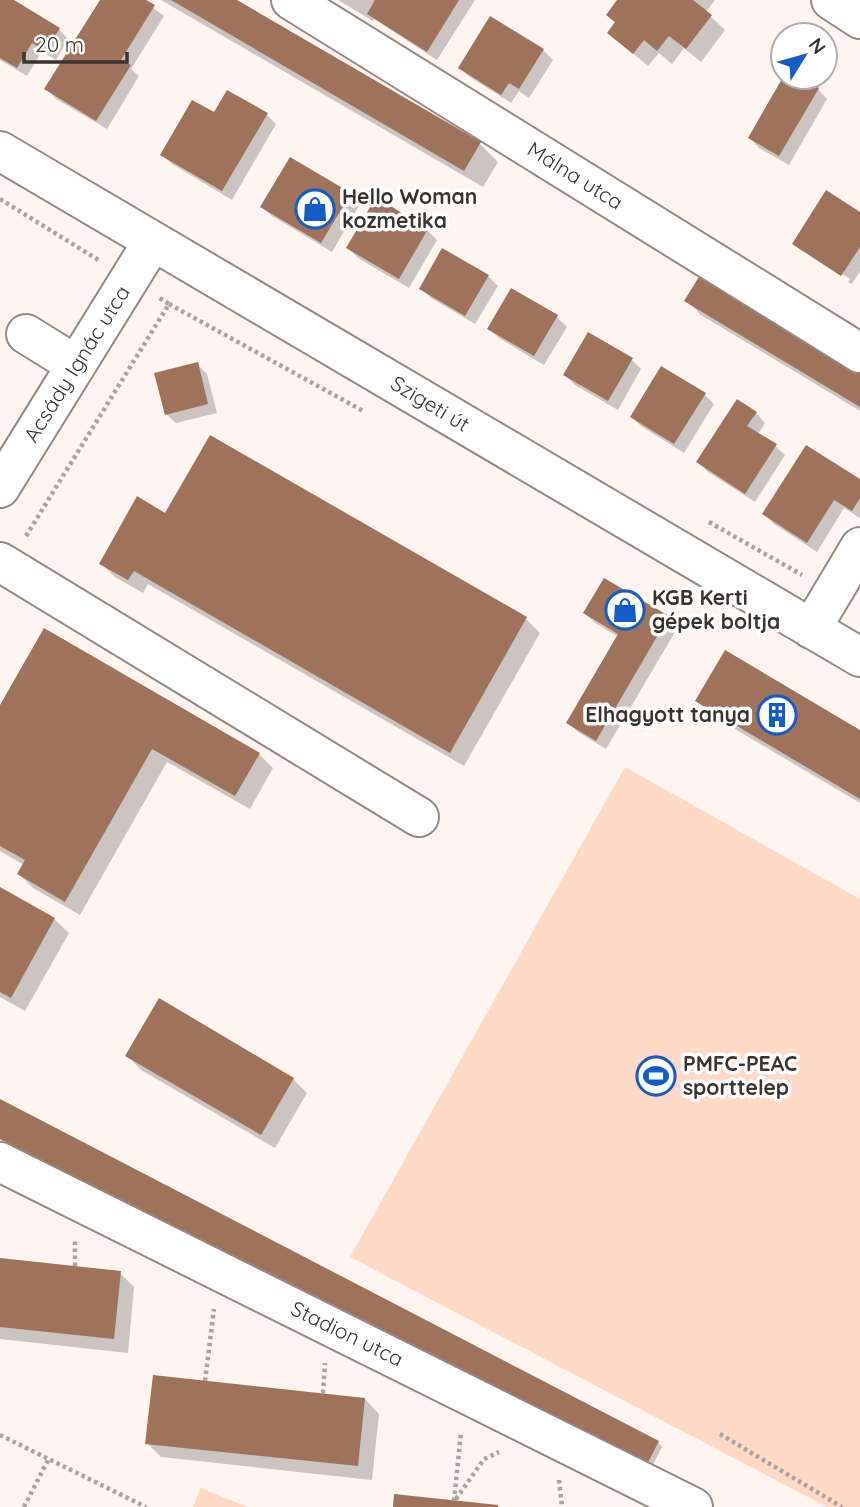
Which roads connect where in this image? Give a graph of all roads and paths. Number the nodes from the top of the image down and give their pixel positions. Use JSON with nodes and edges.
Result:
{"nodes":[{"id":1,"x":291,"y":0,"type":"edge"},
{"id":2,"x":831,"y":0,"type":"edge"},
{"id":3,"x":860,"y":19,"type":"edge"},
{"id":4,"x":0,"y":151,"type":"edge"},
{"id":5,"x":0,"y":199,"type":"edge"},
{"id":6,"x":153,"y":241,"type":"junction"},
{"id":7,"x":130,"y":279,"type":"junction"},
{"id":8,"x":169,"y":304,"type":"junction"},
{"id":9,"x":26,"y":334,"type":"dead end"},
{"id":10,"x":860,"y":353,"type":"edge"},
{"id":11,"x":76,"y":365,"type":"junction"},
{"id":12,"x":373,"y":416,"type":"dead end"},
{"id":13,"x":0,"y":488,"type":"edge"},
{"id":14,"x":860,"y":547,"type":"edge"},
{"id":15,"x":3,"y":564,"type":"edge"},
{"id":16,"x":811,"y":629,"type":"junction"},
{"id":17,"x":860,"y":657,"type":"edge"},
{"id":18,"x":419,"y":817,"type":"dead end"},
{"id":19,"x":0,"y":1162,"type":"edge"},
{"id":20,"x":75,"y":1236,"type":"dead end"},
{"id":21,"x":75,"y":1266,"type":"dead end"},
{"id":22,"x":214,"y":1306,"type":"dead end"},
{"id":23,"x":325,"y":1361,"type":"dead end"},
{"id":24,"x":205,"y":1381,"type":"dead end"},
{"id":25,"x":323,"y":1393,"type":"dead end"},
{"id":26,"x":461,"y":1429,"type":"dead end"},
{"id":27,"x":720,"y":1434,"type":"dead end"},
{"id":28,"x":0,"y":1436,"type":"edge"},
{"id":29,"x":502,"y":1450,"type":"dead end"},
{"id":30,"x":48,"y":1460,"type":"junction"},
{"id":31,"x":558,"y":1478,"type":"dead end"},
{"id":32,"x":24,"y":1507,"type":"edge"},
{"id":33,"x":146,"y":1507,"type":"edge"},
{"id":34,"x":562,"y":1507,"type":"edge"},
{"id":35,"x":693,"y":1507,"type":"edge"},
{"id":36,"x":842,"y":1507,"type":"edge"}],
"edges":[{"from":1,"to":10,"type":"street","name":"Málna utca"},
{"from":2,"to":3,"type":"street"},
{"from":4,"to":6,"type":"street","name":"Szigeti út"},
{"from":5,"to":7,"type":"path"},
{"from":6,"to":7,"type":"street","name":"Acsády Ignác utca"},
{"from":6,"to":16,"type":"street","name":"Szigeti út"},
{"from":7,"to":8,"type":"path"},
{"from":7,"to":11,"type":"street","name":"Acsády Ignác utca"},
{"from":8,"to":12,"type":"path"},
{"from":8,"to":15,"type":"path"},
{"from":9,"to":11,"type":"street"},
{"from":11,"to":13,"type":"street","name":"Acsády Ignác utca"},
{"from":14,"to":16,"type":"street"},
{"from":15,"to":18,"type":"street"},
{"from":16,"to":17,"type":"street","name":"Szigeti út"},
{"from":19,"to":35,"type":"street","name":"Stadion utca"},
{"from":20,"to":21,"type":"path"},
{"from":22,"to":24,"type":"path"},
{"from":23,"to":25,"type":"path"},
{"from":26,"to":29,"type":"path"},
{"from":27,"to":36,"type":"path"},
{"from":28,"to":30,"type":"path"},
{"from":30,"to":32,"type":"path"},
{"from":30,"to":33,"type":"path"},
{"from":31,"to":34,"type":"path"}]}
